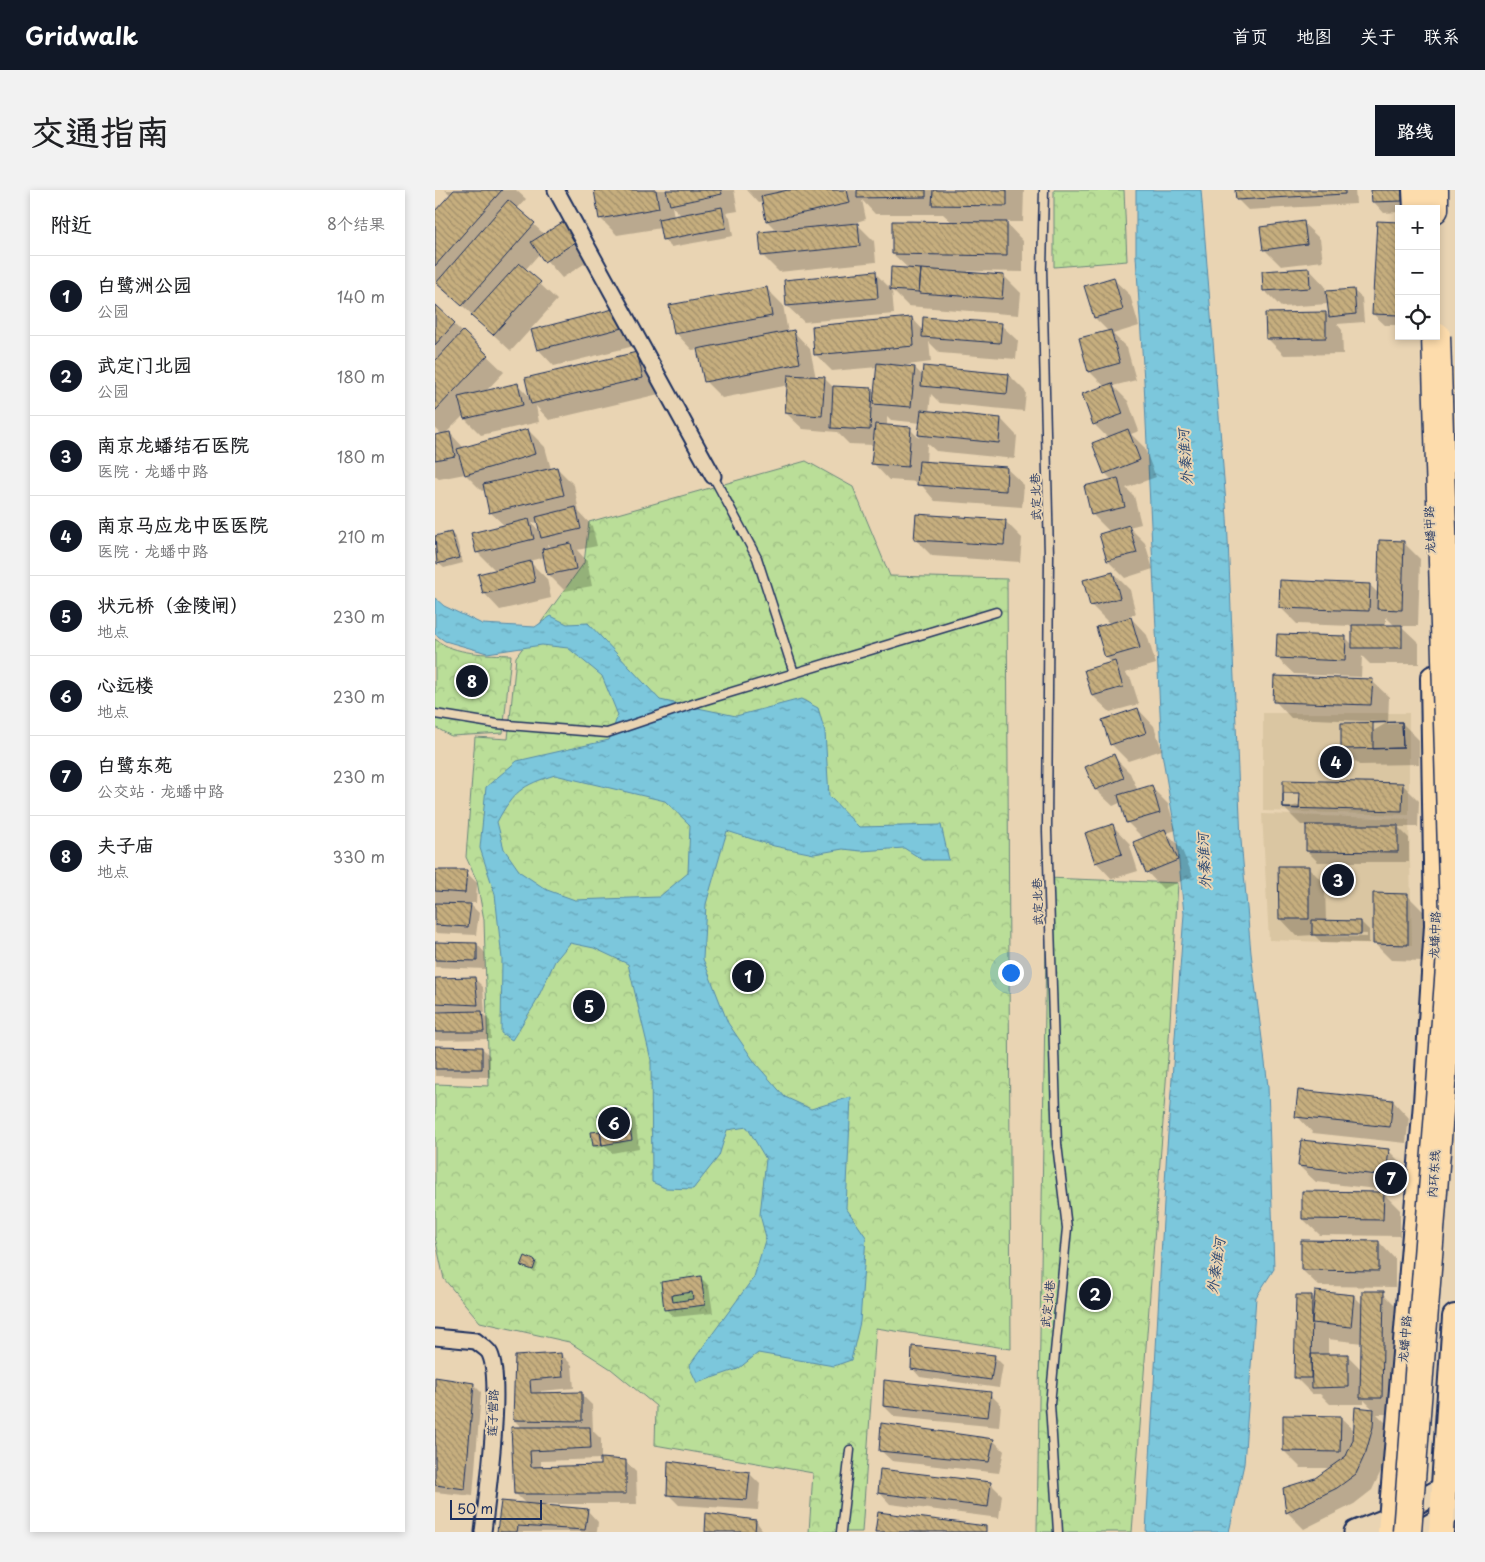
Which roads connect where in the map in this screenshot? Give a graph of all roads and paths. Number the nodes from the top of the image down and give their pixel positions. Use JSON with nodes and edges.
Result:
{"nodes":[{"id":1,"x":556,"y":190,"type":"edge"},
{"id":2,"x":1044,"y":190,"type":"edge"},
{"id":3,"x":1415,"y":190,"type":"edge"},
{"id":4,"x":1434,"y":190,"type":"edge"},
{"id":5,"x":1416,"y":205,"type":"edge"},
{"id":6,"x":1434,"y":205,"type":"edge"},
{"id":7,"x":1423,"y":340,"type":"edge"},
{"id":8,"x":1436,"y":340,"type":"edge"},
{"id":9,"x":713,"y":476,"type":"joint"},
{"id":10,"x":996,"y":612,"type":"dead end"},
{"id":11,"x":794,"y":673,"type":"junction"},
{"id":12,"x":435,"y":714,"type":"edge"},
{"id":13,"x":1455,"y":1105,"type":"edge"},
{"id":14,"x":1455,"y":1317,"type":"edge"},
{"id":15,"x":435,"y":1337,"type":"edge"},
{"id":16,"x":1453,"y":1392,"type":"edge"},
{"id":17,"x":849,"y":1450,"type":"dead end"},
{"id":18,"x":1443,"y":1510,"type":"edge"},
{"id":19,"x":1396,"y":1527,"type":"edge"},
{"id":20,"x":483,"y":1532,"type":"edge"},
{"id":21,"x":841,"y":1532,"type":"edge"},
{"id":22,"x":1058,"y":1532,"type":"edge"},
{"id":23,"x":1355,"y":1532,"type":"edge"},
{"id":24,"x":1419,"y":1532,"type":"edge"}],
"edges":[{"from":1,"to":9,"type":"street"},
{"from":2,"to":22,"type":"lane","name":"武定北巷"},
{"from":3,"to":5,"type":"main road"},
{"from":4,"to":6,"type":"highway"},
{"from":7,"to":19,"type":"main road","name":"龙蟠中路"},
{"from":8,"to":19,"type":"highway","name":"内环东线","bridge":true},
{"from":9,"to":11,"type":"lane"},
{"from":10,"to":11,"type":"lane"},
{"from":11,"to":12,"type":"lane"},
{"from":13,"to":18,"type":"highway","name":"内环东线"},
{"from":14,"to":16,"type":"main road"},
{"from":15,"to":20,"type":"street","name":"莲子营路"},
{"from":16,"to":18,"type":"main road"},
{"from":17,"to":21,"type":"lane"},
{"from":18,"to":19,"type":"main road"},
{"from":18,"to":24,"type":"main road"},
{"from":19,"to":23,"type":"main road"}]}
